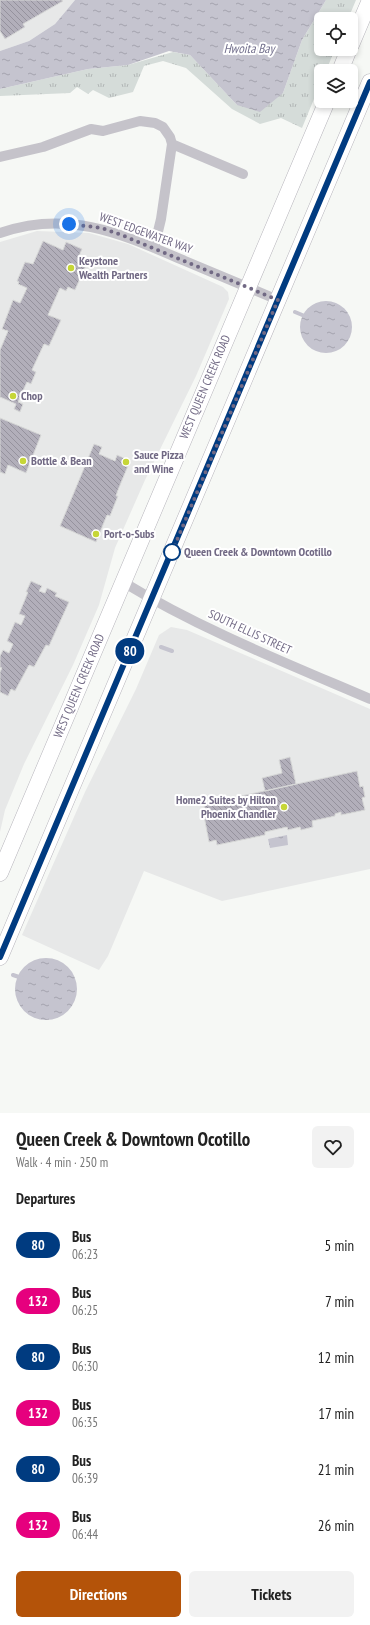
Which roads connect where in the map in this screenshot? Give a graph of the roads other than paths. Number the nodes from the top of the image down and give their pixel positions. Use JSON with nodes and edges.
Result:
{"nodes":[{"id":1,"x":370,"y":0,"type":"edge"},
{"id":2,"x":358,"y":28,"type":"edge"},
{"id":3,"x":370,"y":82,"type":"edge"},
{"id":4,"x":324,"y":108,"type":"edge"},
{"id":5,"x":172,"y":144,"type":"junction"},
{"id":6,"x":0,"y":157,"type":"edge"},
{"id":7,"x":243,"y":174,"type":"dead end"},
{"id":8,"x":0,"y":233,"type":"edge"},
{"id":9,"x":154,"y":248,"type":"junction"},
{"id":10,"x":248,"y":287,"type":"junction"},
{"id":11,"x":278,"y":300,"type":"junction"},
{"id":12,"x":123,"y":582,"type":"junction"},
{"id":13,"x":152,"y":600,"type":"junction"},
{"id":14,"x":370,"y":699,"type":"edge"},
{"id":15,"x":0,"y":873,"type":"edge"},
{"id":16,"x":0,"y":957,"type":"edge"}],
"edges":[{"from":1,"to":2,"type":"main road"},
{"from":3,"to":11,"type":"main road"},
{"from":4,"to":10,"type":"main road","name":"WEST QUEEN CREEK ROAD"},
{"from":5,"to":6,"type":"street"},
{"from":5,"to":7,"type":"street"},
{"from":5,"to":9,"type":"street"},
{"from":8,"to":9,"type":"street","name":"WEST EDGEWATER WAY"},
{"from":9,"to":10,"type":"street","name":"WEST EDGEWATER WAY"},
{"from":10,"to":11,"type":"street","name":"WEST EDGEWATER WAY"},
{"from":10,"to":12,"type":"main road","name":"WEST QUEEN CREEK ROAD"},
{"from":11,"to":13,"type":"main road"},
{"from":12,"to":13,"type":"street","name":"SOUTH ELLIS STREET"},
{"from":12,"to":15,"type":"main road","name":"WEST QUEEN CREEK ROAD"},
{"from":13,"to":14,"type":"street","name":"SOUTH ELLIS STREET"},
{"from":13,"to":16,"type":"main road"}]}
